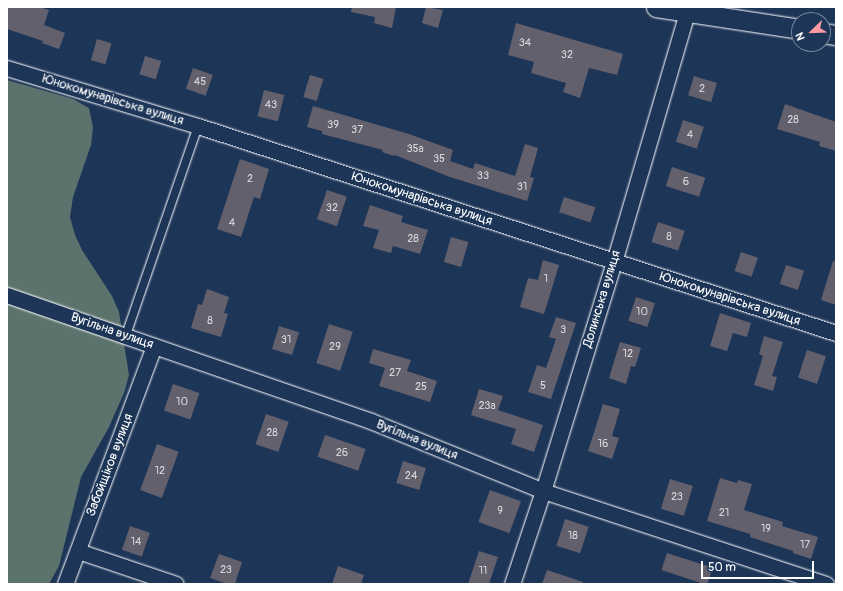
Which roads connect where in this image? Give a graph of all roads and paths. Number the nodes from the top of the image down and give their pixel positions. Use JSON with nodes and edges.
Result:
{"nodes":[{"id":1,"x":656,"y":7,"type":"edge"},
{"id":2,"x":687,"y":12,"type":"junction"},
{"id":3,"x":791,"y":28,"type":"edge"},
{"id":4,"x":7,"y":68,"type":"edge"},
{"id":5,"x":198,"y":126,"type":"junction"},
{"id":6,"x":614,"y":262,"type":"junction"},
{"id":7,"x":7,"y":295,"type":"edge"},
{"id":8,"x":836,"y":333,"type":"edge"},
{"id":9,"x":126,"y":335,"type":"junction"},
{"id":10,"x":154,"y":346,"type":"junction"},
{"id":11,"x":544,"y":491,"type":"junction"},
{"id":12,"x":78,"y":551,"type":"junction"},
{"id":13,"x":65,"y":584,"type":"edge"},
{"id":14,"x":176,"y":584,"type":"edge"},
{"id":15,"x":512,"y":584,"type":"edge"},
{"id":16,"x":826,"y":584,"type":"edge"}],
"edges":[{"from":1,"to":2,"type":"street"},
{"from":2,"to":3,"type":"street"},
{"from":2,"to":6,"type":"street","name":"Долинська вулиця"},
{"from":4,"to":5,"type":"street","name":"Юнокомунарівська вулиця"},
{"from":5,"to":6,"type":"street","name":"Юнокомунарівська вулиця"},
{"from":5,"to":9,"type":"lane"},
{"from":6,"to":8,"type":"street","name":"Юнокомунарівська вулиця"},
{"from":6,"to":11,"type":"street","name":"Долинська вулиця"},
{"from":7,"to":9,"type":"street","name":"Вугільна вулиця"},
{"from":9,"to":10,"type":"street","name":"Вугільна вулиця"},
{"from":10,"to":11,"type":"street","name":"Вугільна вулиця"},
{"from":10,"to":12,"type":"street","name":"Забойщiков вулиця"},
{"from":11,"to":15,"type":"street","name":"Долинська вулиця"},
{"from":11,"to":16,"type":"street","name":"Вугільна вулиця"},
{"from":12,"to":13,"type":"street","name":"Забойщiков вулиця"},
{"from":12,"to":14,"type":"street"}]}
